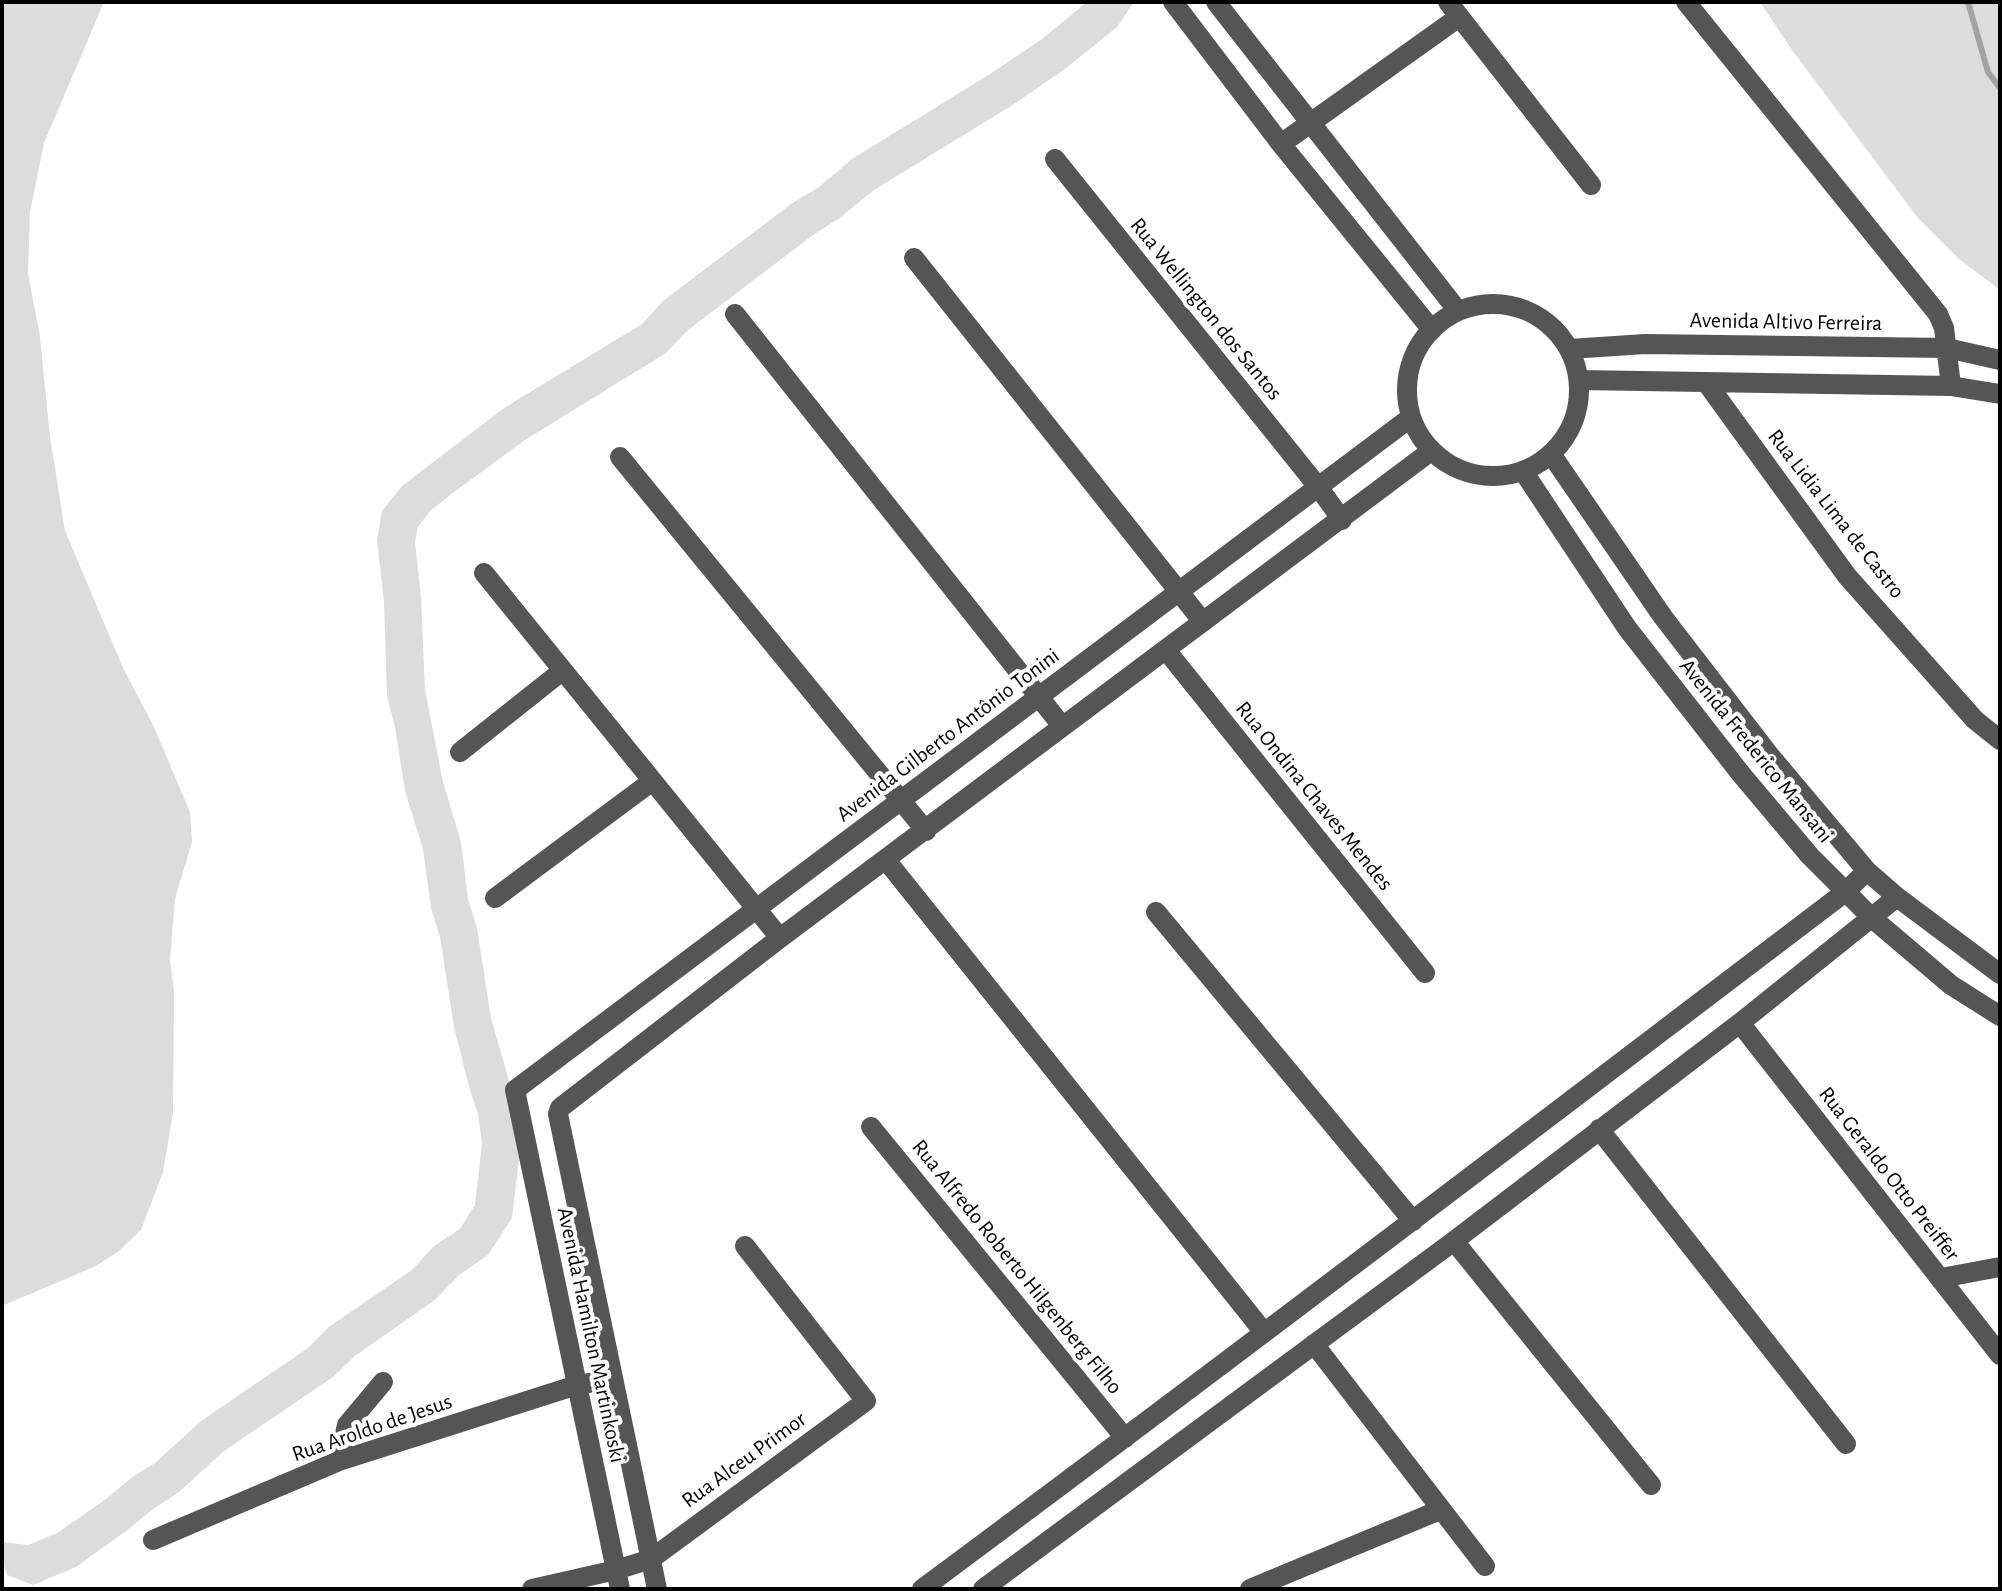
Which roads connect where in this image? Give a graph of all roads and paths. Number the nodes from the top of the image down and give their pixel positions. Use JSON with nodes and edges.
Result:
{"nodes":[{"id":1,"x":1173,"y":2,"type":"edge"},
{"id":2,"x":1216,"y":2,"type":"edge"},
{"id":3,"x":1686,"y":2,"type":"edge"},
{"id":4,"x":1454,"y":10,"type":"edge"},
{"id":5,"x":1309,"y":124,"type":"junction"},
{"id":6,"x":1281,"y":144,"type":"junction"},
{"id":7,"x":1055,"y":159,"type":"dead end"},
{"id":8,"x":1591,"y":185,"type":"dead end"},
{"id":9,"x":914,"y":258,"type":"dead end"},
{"id":10,"x":1458,"y":311,"type":"junction"},
{"id":11,"x":735,"y":314,"type":"dead end"},
{"id":12,"x":1432,"y":330,"type":"junction"},
{"id":13,"x":1947,"y":348,"type":"junction"},
{"id":14,"x":1570,"y":349,"type":"junction"},
{"id":15,"x":2000,"y":360,"type":"edge"},
{"id":16,"x":1579,"y":380,"type":"junction"},
{"id":17,"x":1706,"y":382,"type":"junction"},
{"id":18,"x":1951,"y":386,"type":"junction"},
{"id":19,"x":2000,"y":394,"type":"edge"},
{"id":20,"x":1410,"y":418,"type":"junction"},
{"id":21,"x":1431,"y":451,"type":"junction"},
{"id":22,"x":1551,"y":454,"type":"junction"},
{"id":23,"x":620,"y":457,"type":"dead end"},
{"id":24,"x":1523,"y":471,"type":"junction"},
{"id":25,"x":1319,"y":488,"type":"junction"},
{"id":26,"x":1342,"y":520,"type":"junction"},
{"id":27,"x":484,"y":573,"type":"dead end"},
{"id":28,"x":1179,"y":591,"type":"junction"},
{"id":29,"x":1203,"y":622,"type":"junction"},
{"id":30,"x":1166,"y":650,"type":"junction"},
{"id":31,"x":562,"y":671,"type":"junction"},
{"id":32,"x":1037,"y":698,"type":"junction"},
{"id":33,"x":1062,"y":726,"type":"junction"},
{"id":34,"x":2000,"y":740,"type":"edge"},
{"id":35,"x":460,"y":752,"type":"dead end"},
{"id":36,"x":651,"y":782,"type":"junction"},
{"id":37,"x":900,"y":801,"type":"junction"},
{"id":38,"x":926,"y":831,"type":"junction"},
{"id":39,"x":886,"y":860,"type":"junction"},
{"id":40,"x":1867,"y":871,"type":"junction"},
{"id":41,"x":1844,"y":893,"type":"junction"},
{"id":42,"x":1897,"y":897,"type":"junction"},
{"id":43,"x":495,"y":898,"type":"dead end"},
{"id":44,"x":755,"y":910,"type":"junction"},
{"id":45,"x":1156,"y":912,"type":"dead end"},
{"id":46,"x":1872,"y":918,"type":"junction"},
{"id":47,"x":780,"y":938,"type":"junction"},
{"id":48,"x":1425,"y":973,"type":"dead end"},
{"id":49,"x":2000,"y":974,"type":"edge"},
{"id":50,"x":2000,"y":1016,"type":"edge"},
{"id":51,"x":1740,"y":1023,"type":"junction"},
{"id":52,"x":515,"y":1090,"type":"joint"},
{"id":53,"x":871,"y":1127,"type":"dead end"},
{"id":54,"x":1599,"y":1129,"type":"junction"},
{"id":55,"x":1413,"y":1221,"type":"junction"},
{"id":56,"x":1454,"y":1241,"type":"junction"},
{"id":57,"x":745,"y":1246,"type":"dead end"},
{"id":58,"x":2000,"y":1267,"type":"edge"},
{"id":59,"x":1941,"y":1278,"type":"junction"},
{"id":60,"x":1263,"y":1331,"type":"junction"},
{"id":61,"x":1314,"y":1344,"type":"junction"},
{"id":62,"x":2000,"y":1355,"type":"edge"},
{"id":63,"x":613,"y":1379,"type":"junction"},
{"id":64,"x":383,"y":1382,"type":"dead end"},
{"id":65,"x":577,"y":1385,"type":"junction"},
{"id":66,"x":1125,"y":1438,"type":"junction"},
{"id":67,"x":1846,"y":1444,"type":"dead end"},
{"id":68,"x":339,"y":1461,"type":"junction"},
{"id":69,"x":1651,"y":1485,"type":"dead end"},
{"id":70,"x":1440,"y":1510,"type":"junction"},
{"id":71,"x":153,"y":1540,"type":"dead end"},
{"id":72,"x":651,"y":1559,"type":"junction"},
{"id":73,"x":1485,"y":1566,"type":"dead end"},
{"id":74,"x":618,"y":1579,"type":"edge"},
{"id":75,"x":532,"y":1589,"type":"edge"},
{"id":76,"x":657,"y":1589,"type":"edge"},
{"id":77,"x":922,"y":1589,"type":"edge"},
{"id":78,"x":983,"y":1589,"type":"edge"},
{"id":79,"x":1250,"y":1589,"type":"edge"}],
"edges":[{"from":1,"to":6,"type":"street"},
{"from":2,"to":5,"type":"street"},
{"from":3,"to":13,"type":"street"},
{"from":4,"to":5,"type":"street"},
{"from":4,"to":8,"type":"street"},
{"from":5,"to":6,"type":"street"},
{"from":5,"to":10,"type":"street"},
{"from":6,"to":12,"type":"street"},
{"from":7,"to":25,"type":"street","name":"Rua Wellington dos Santos"},
{"from":9,"to":28,"type":"street"},
{"from":10,"to":12,"type":"street"},
{"from":10,"to":14,"type":"street"},
{"from":11,"to":32,"type":"street"},
{"from":12,"to":20,"type":"street"},
{"from":13,"to":14,"type":"street","name":"Avenida Altivo Ferreira"},
{"from":13,"to":15,"type":"street","name":"Avenida Altivo Ferreira"},
{"from":13,"to":18,"type":"street"},
{"from":14,"to":16,"type":"street"},
{"from":16,"to":17,"type":"street"},
{"from":16,"to":22,"type":"street"},
{"from":17,"to":18,"type":"street"},
{"from":17,"to":34,"type":"street","name":"Rua Lidia Lima de Castro"},
{"from":18,"to":19,"type":"street"},
{"from":20,"to":21,"type":"street"},
{"from":20,"to":25,"type":"street","name":"Avenida Gilberto Antônio Tonini"},
{"from":21,"to":24,"type":"street"},
{"from":21,"to":26,"type":"street"},
{"from":22,"to":24,"type":"street"},
{"from":22,"to":40,"type":"street","name":"Avenida Frederico Mansani"},
{"from":23,"to":37,"type":"street"},
{"from":24,"to":41,"type":"street","name":"Avenida Frederico Mansani"},
{"from":25,"to":26,"type":"street","name":"Rua Wellington dos Santos"},
{"from":25,"to":28,"type":"street","name":"Avenida Gilberto Antônio Tonini"},
{"from":26,"to":29,"type":"street"},
{"from":27,"to":31,"type":"street"},
{"from":28,"to":29,"type":"street"},
{"from":28,"to":32,"type":"street","name":"Avenida Gilberto Antônio Tonini"},
{"from":29,"to":30,"type":"street"},
{"from":30,"to":33,"type":"street"},
{"from":30,"to":48,"type":"street","name":"Rua Ondina Chaves Mendes"},
{"from":31,"to":35,"type":"street"},
{"from":31,"to":36,"type":"street"},
{"from":32,"to":33,"type":"street"},
{"from":32,"to":37,"type":"street","name":"Avenida Gilberto Antônio Tonini"},
{"from":33,"to":38,"type":"street"},
{"from":36,"to":43,"type":"street"},
{"from":36,"to":44,"type":"street"},
{"from":37,"to":38,"type":"street"},
{"from":37,"to":44,"type":"street","name":"Avenida Gilberto Antônio Tonini"},
{"from":38,"to":39,"type":"street"},
{"from":39,"to":47,"type":"street"},
{"from":39,"to":60,"type":"street"},
{"from":40,"to":41,"type":"street"},
{"from":40,"to":42,"type":"street","name":"Avenida Frederico Mansani"},
{"from":41,"to":46,"type":"street","name":"Avenida Frederico Mansani"},
{"from":41,"to":55,"type":"street"},
{"from":42,"to":46,"type":"street"},
{"from":42,"to":49,"type":"street","name":"Avenida Frederico Mansani"},
{"from":44,"to":47,"type":"street"},
{"from":44,"to":52,"type":"street","name":"Avenida Gilberto Antônio Tonini"},
{"from":45,"to":55,"type":"street"},
{"from":46,"to":50,"type":"street","name":"Avenida Frederico Mansani"},
{"from":46,"to":51,"type":"street"},
{"from":47,"to":63,"type":"street","name":"Avenida Hamilton Martinkoski"},
{"from":51,"to":54,"type":"street"},
{"from":51,"to":59,"type":"street","name":"Rua Geraldo Otto Preiffer"},
{"from":52,"to":65,"type":"street","name":"Avenida Hamilton Martinkoski"},
{"from":53,"to":66,"type":"street","name":"Rua Alfredo Roberto Hilgenberg Filho"},
{"from":54,"to":56,"type":"street"},
{"from":54,"to":67,"type":"street"},
{"from":55,"to":60,"type":"street"},
{"from":56,"to":61,"type":"street"},
{"from":56,"to":69,"type":"street"},
{"from":57,"to":72,"type":"street","name":"Rua Alceu Primor"},
{"from":58,"to":59,"type":"street"},
{"from":59,"to":62,"type":"street","name":"Rua Geraldo Otto Preiffer"},
{"from":60,"to":66,"type":"street"},
{"from":61,"to":70,"type":"street"},
{"from":61,"to":78,"type":"street"},
{"from":63,"to":65,"type":"street","name":"Rua Aroldo de Jesus"},
{"from":63,"to":72,"type":"street","name":"Avenida Hamilton Martinkoski"},
{"from":64,"to":68,"type":"street"},
{"from":65,"to":68,"type":"street","name":"Rua Aroldo de Jesus"},
{"from":65,"to":74,"type":"street","name":"Avenida Hamilton Martinkoski"},
{"from":66,"to":77,"type":"street"},
{"from":68,"to":71,"type":"street","name":"Rua Aroldo de Jesus"},
{"from":70,"to":73,"type":"street"},
{"from":70,"to":79,"type":"street"},
{"from":72,"to":74,"type":"street","name":"Rua Alceu Primor"},
{"from":72,"to":76,"type":"street","name":"Avenida Hamilton Martinkoski"},
{"from":74,"to":75,"type":"street","name":"Rua Alceu Primor"}]}
